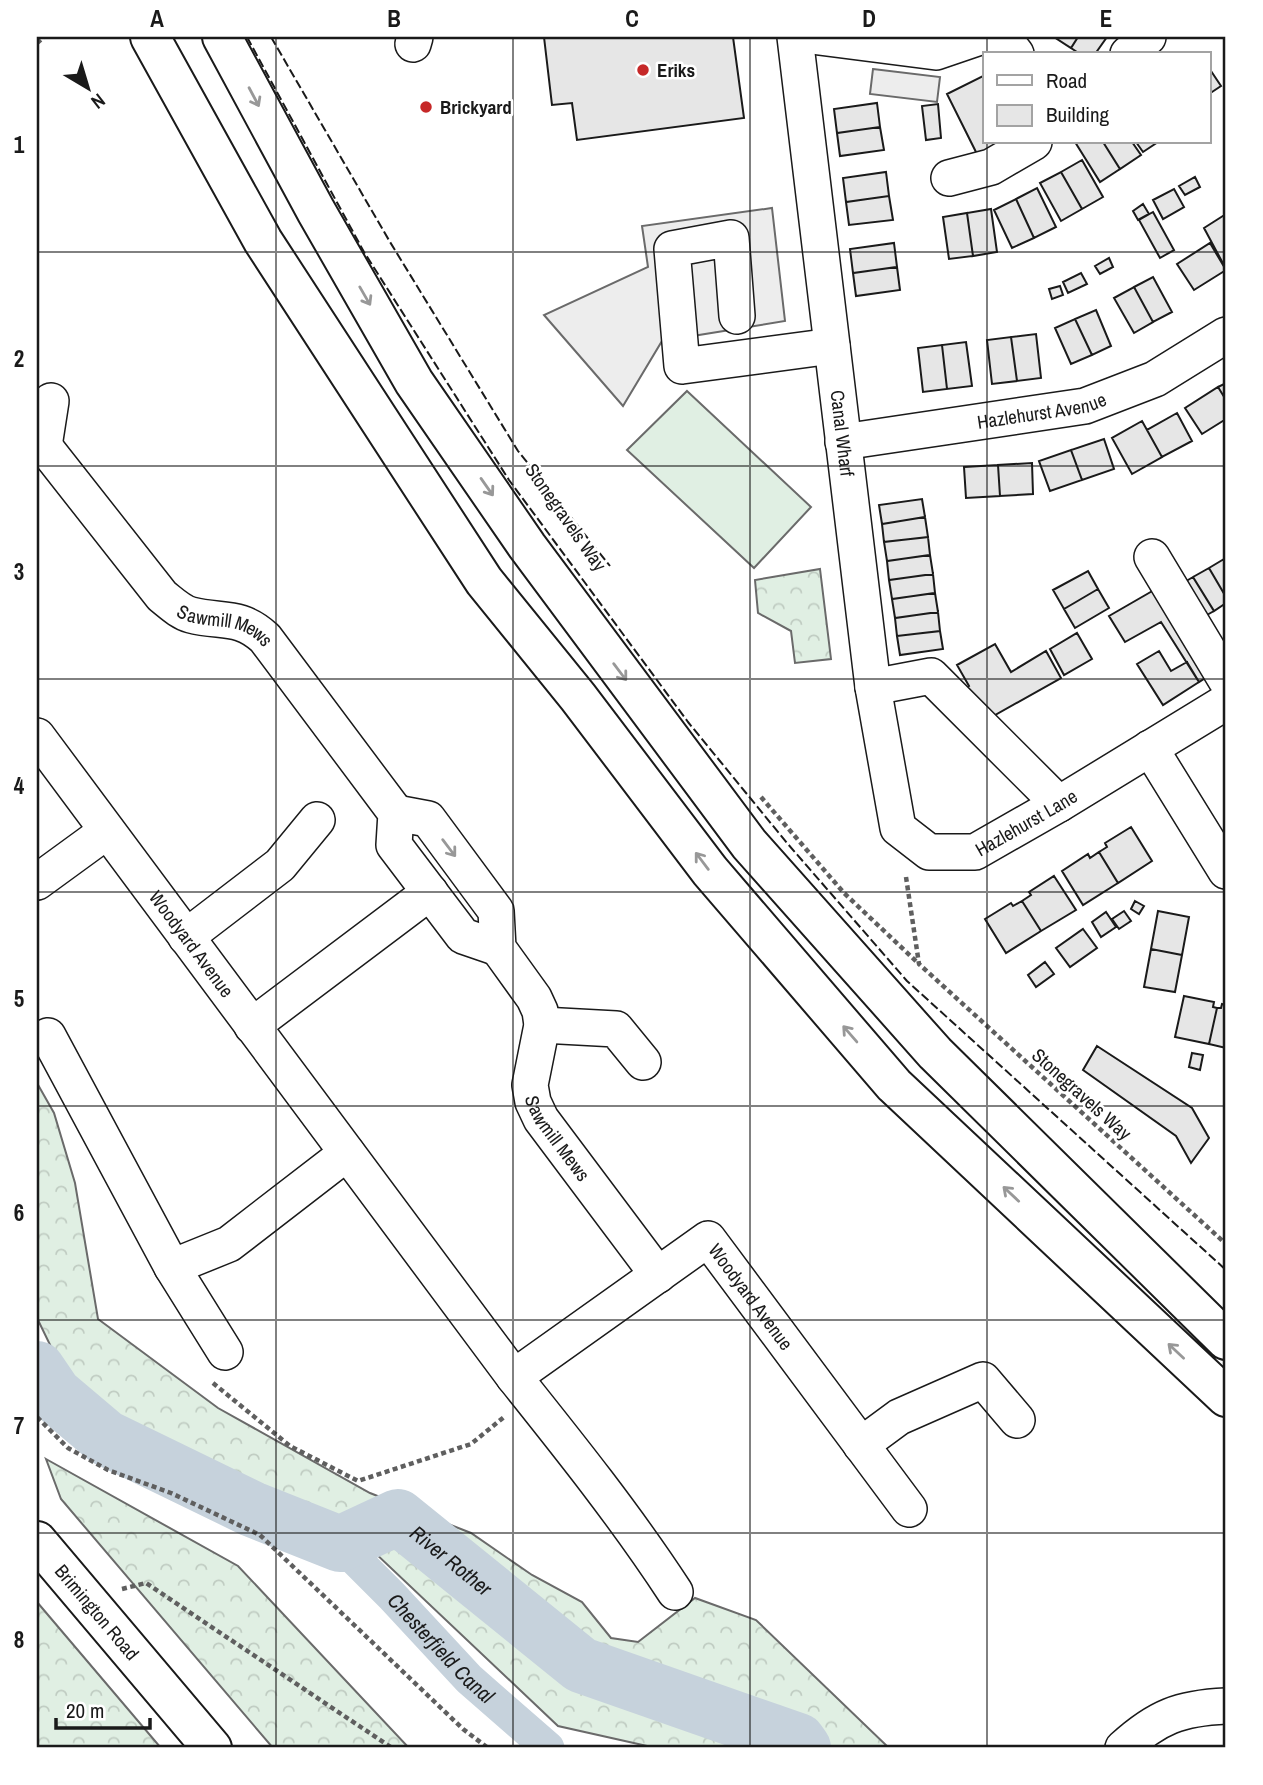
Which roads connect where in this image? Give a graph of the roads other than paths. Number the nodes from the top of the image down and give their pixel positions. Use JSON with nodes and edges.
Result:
{"nodes":[{"id":1,"x":150,"y":37,"type":"edge"},
{"id":2,"x":222,"y":37,"type":"edge"},
{"id":3,"x":795,"y":37,"type":"edge"},
{"id":4,"x":819,"y":37,"type":"edge"},
{"id":5,"x":980,"y":37,"type":"edge"},
{"id":6,"x":993,"y":37,"type":"edge"},
{"id":7,"x":1148,"y":37,"type":"edge"},
{"id":8,"x":1014,"y":52,"type":"edge"},
{"id":9,"x":1130,"y":52,"type":"edge"},
{"id":10,"x":1031,"y":144,"type":"edge"},
{"id":11,"x":949,"y":178,"type":"dead end"},
{"id":12,"x":737,"y":316,"type":"dead end"},
{"id":13,"x":1226,"y":335,"type":"edge"},
{"id":14,"x":832,"y":346,"type":"junction"},
{"id":15,"x":51,"y":401,"type":"dead end"},
{"id":16,"x":842,"y":442,"type":"junction"},
{"id":17,"x":40,"y":449,"type":"edge"},
{"id":18,"x":1152,"y":556,"type":"dead end"},
{"id":19,"x":1226,"y":680,"type":"edge"},
{"id":20,"x":873,"y":687,"type":"junction"},
{"id":21,"x":1226,"y":702,"type":"edge"},
{"id":22,"x":37,"y":736,"type":"edge"},
{"id":23,"x":1150,"y":748,"type":"junction"},
{"id":24,"x":1059,"y":804,"type":"junction"},
{"id":25,"x":396,"y":813,"type":"junction"},
{"id":26,"x":317,"y":820,"type":"dead end"},
{"id":27,"x":898,"y":828,"type":"joint"},
{"id":28,"x":107,"y":831,"type":"junction"},
{"id":29,"x":1226,"y":871,"type":"edge"},
{"id":30,"x":37,"y":882,"type":"edge"},
{"id":31,"x":430,"y":892,"type":"junction"},
{"id":32,"x":186,"y":937,"type":"junction"},
{"id":33,"x":498,"y":948,"type":"junction"},
{"id":34,"x":252,"y":1026,"type":"junction"},
{"id":35,"x":542,"y":1026,"type":"junction"},
{"id":36,"x":48,"y":1036,"type":"dead end"},
{"id":37,"x":643,"y":1062,"type":"dead end"},
{"id":38,"x":347,"y":1153,"type":"junction"},
{"id":39,"x":172,"y":1267,"type":"junction"},
{"id":40,"x":658,"y":1275,"type":"junction"},
{"id":41,"x":1226,"y":1340,"type":"edge"},
{"id":42,"x":225,"y":1352,"type":"dead end"},
{"id":43,"x":522,"y":1387,"type":"junction"},
{"id":44,"x":1226,"y":1397,"type":"edge"},
{"id":45,"x":1017,"y":1420,"type":"dead end"},
{"id":46,"x":861,"y":1445,"type":"junction"},
{"id":47,"x":909,"y":1509,"type":"dead end"},
{"id":48,"x":37,"y":1541,"type":"edge"},
{"id":49,"x":675,"y":1592,"type":"dead end"},
{"id":50,"x":1226,"y":1706,"type":"edge"},
{"id":51,"x":212,"y":1748,"type":"edge"},
{"id":52,"x":1123,"y":1748,"type":"edge"}],
"edges":[{"from":44,"to":1,"type":"main road","one_way":true},
{"from":2,"to":41,"type":"main road","one_way":true},
{"from":3,"to":14,"type":"street","name":"Canal Wharf"},
{"from":4,"to":5,"type":"street"},
{"from":6,"to":8,"type":"street"},
{"from":7,"to":9,"type":"street"},
{"from":10,"to":11,"type":"street"},
{"from":12,"to":14,"type":"street"},
{"from":13,"to":16,"type":"street","name":"Hazlehurst Avenue"},
{"from":14,"to":16,"type":"street","name":"Canal Wharf"},
{"from":15,"to":17,"type":"street"},
{"from":16,"to":20,"type":"street","name":"Canal Wharf"},
{"from":17,"to":25,"type":"street","name":"Sawmill Mews"},
{"from":18,"to":19,"type":"street"},
{"from":20,"to":24,"type":"street"},
{"from":20,"to":27,"type":"street","name":"Canal Wharf"},
{"from":21,"to":23,"type":"street","name":"Hazlehurst Lane"},
{"from":22,"to":28,"type":"street","name":"Woodyard Avenue"},
{"from":23,"to":24,"type":"street","name":"Hazlehurst Lane"},
{"from":23,"to":29,"type":"street"},
{"from":24,"to":27,"type":"street","name":"Hazlehurst Lane"},
{"from":25,"to":31,"type":"street"},
{"from":25,"to":33,"type":"street","one_way":true},
{"from":26,"to":32,"type":"street"},
{"from":28,"to":30,"type":"street"},
{"from":28,"to":32,"type":"street","name":"Woodyard Avenue"},
{"from":31,"to":33,"type":"street"},
{"from":31,"to":34,"type":"street"},
{"from":32,"to":34,"type":"street","name":"Woodyard Avenue"},
{"from":33,"to":35,"type":"street"},
{"from":34,"to":38,"type":"street","name":"Woodyard Avenue"},
{"from":35,"to":37,"type":"street"},
{"from":35,"to":40,"type":"street","name":"Sawmill Mews"},
{"from":36,"to":39,"type":"street"},
{"from":38,"to":39,"type":"street"},
{"from":38,"to":43,"type":"street","name":"Woodyard Avenue"},
{"from":39,"to":42,"type":"street"},
{"from":40,"to":43,"type":"street","name":"Woodyard Avenue"},
{"from":40,"to":46,"type":"street","name":"Woodyard Avenue"},
{"from":43,"to":49,"type":"street","name":"Woodyard Avenue"},
{"from":45,"to":46,"type":"street"},
{"from":46,"to":47,"type":"street","name":"Woodyard Avenue"},
{"from":48,"to":51,"type":"main road","name":"Brimington Road"},
{"from":50,"to":52,"type":"street"}]}
